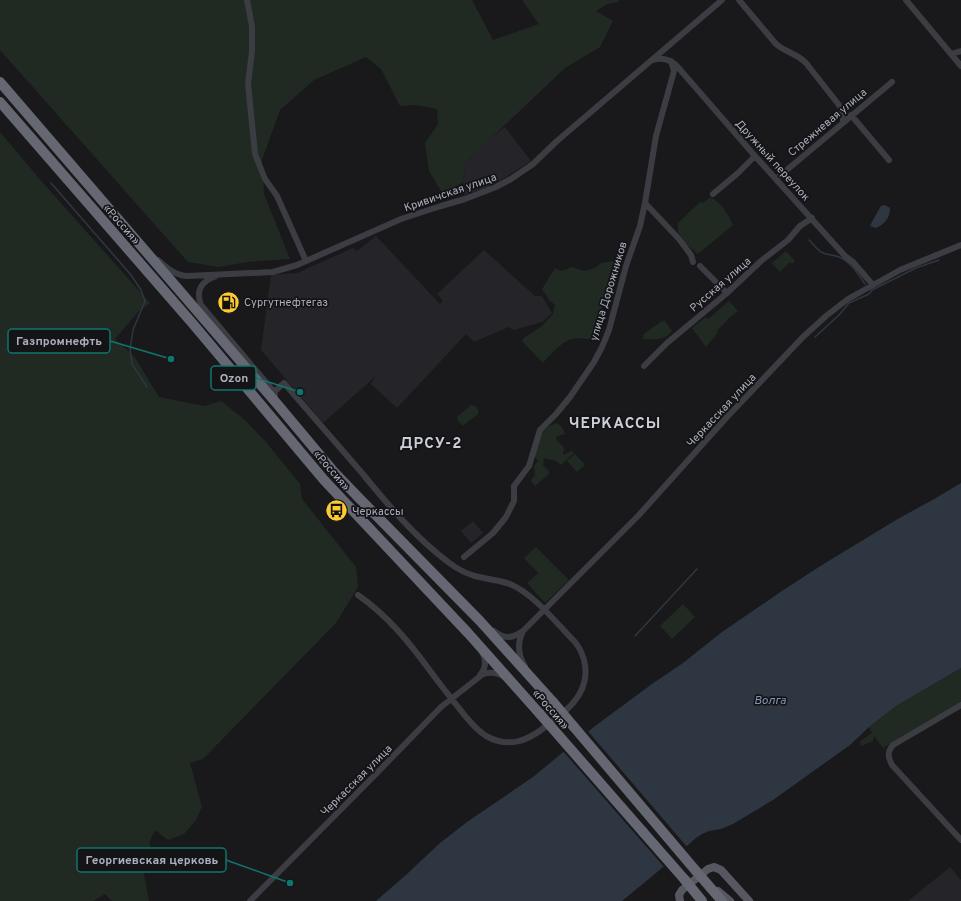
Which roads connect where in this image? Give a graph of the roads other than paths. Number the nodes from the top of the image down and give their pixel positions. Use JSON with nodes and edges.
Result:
{"nodes":[{"id":1,"x":247,"y":0,"type":"edge"},
{"id":2,"x":722,"y":0,"type":"edge"},
{"id":3,"x":739,"y":0,"type":"edge"},
{"id":4,"x":906,"y":0,"type":"edge"},
{"id":5,"x":961,"y":51,"type":"edge"},
{"id":6,"x":951,"y":54,"type":"junction"},
{"id":7,"x":653,"y":60,"type":"junction"},
{"id":8,"x":671,"y":61,"type":"junction"},
{"id":9,"x":961,"y":66,"type":"edge"},
{"id":10,"x":0,"y":82,"type":"edge"},
{"id":11,"x":892,"y":82,"type":"dead end"},
{"id":12,"x":0,"y":102,"type":"edge"},
{"id":13,"x":851,"y":115,"type":"junction"},
{"id":14,"x":844,"y":122,"type":"junction"},
{"id":15,"x":755,"y":156,"type":"junction"},
{"id":16,"x":889,"y":160,"type":"dead end"},
{"id":17,"x":776,"y":179,"type":"junction"},
{"id":18,"x":713,"y":194,"type":"dead end"},
{"id":19,"x":645,"y":203,"type":"junction"},
{"id":20,"x":812,"y":218,"type":"junction"},
{"id":21,"x":140,"y":244,"type":"junction"},
{"id":22,"x":961,"y":245,"type":"edge"},
{"id":23,"x":306,"y":262,"type":"junction"},
{"id":24,"x":693,"y":262,"type":"dead end"},
{"id":25,"x":700,"y":266,"type":"dead end"},
{"id":26,"x":222,"y":274,"type":"junction"},
{"id":27,"x":873,"y":285,"type":"junction"},
{"id":28,"x":727,"y":293,"type":"junction"},
{"id":29,"x":644,"y":366,"type":"dead end"},
{"id":30,"x":274,"y":392,"type":"junction"},
{"id":31,"x":278,"y":405,"type":"junction"},
{"id":32,"x":464,"y":557,"type":"dead end"},
{"id":33,"x":358,"y":595,"type":"dead end"},
{"id":34,"x":544,"y":610,"type":"junction"},
{"id":35,"x":480,"y":621,"type":"junction"},
{"id":36,"x":526,"y":628,"type":"junction"},
{"id":37,"x":468,"y":633,"type":"junction"},
{"id":38,"x":479,"y":676,"type":"junction"},
{"id":39,"x":544,"y":692,"type":"junction"},
{"id":40,"x":451,"y":699,"type":"junction"},
{"id":41,"x":530,"y":703,"type":"junction"},
{"id":42,"x":961,"y":705,"type":"edge"},
{"id":43,"x":961,"y":840,"type":"edge"},
{"id":44,"x":696,"y":871,"type":"junction"},
{"id":45,"x":684,"y":880,"type":"junction"},
{"id":46,"x":250,"y":901,"type":"edge"},
{"id":47,"x":680,"y":901,"type":"edge"},
{"id":48,"x":698,"y":901,"type":"edge"},
{"id":49,"x":702,"y":901,"type":"edge"},
{"id":50,"x":722,"y":901,"type":"edge"},
{"id":51,"x":730,"y":901,"type":"edge"},
{"id":52,"x":749,"y":901,"type":"edge"}],
"edges":[{"from":1,"to":23,"type":"street"},
{"from":2,"to":7,"type":"street","name":"Кривичская улица"},
{"from":3,"to":14,"type":"street"},
{"from":4,"to":6,"type":"street"},
{"from":5,"to":6,"type":"street"},
{"from":6,"to":9,"type":"street"},
{"from":7,"to":8,"type":"street"},
{"from":7,"to":23,"type":"street","name":"Кривичская улица"},
{"from":8,"to":15,"type":"street","name":"Дружный переулок"},
{"from":8,"to":19,"type":"street","name":"улица Дорожников"},
{"from":10,"to":21,"type":"highway","name":"«Россия»"},
{"from":11,"to":13,"type":"street","name":"Стрежневая улица"},
{"from":12,"to":37,"type":"highway","name":"«Россия»"},
{"from":13,"to":14,"type":"street","name":"Стрежневая улица"},
{"from":13,"to":16,"type":"street"},
{"from":14,"to":17,"type":"street","name":"Стрежневая улица"},
{"from":15,"to":17,"type":"street","name":"Дружный переулок"},
{"from":15,"to":18,"type":"street"},
{"from":17,"to":20,"type":"street","name":"Дружный переулок"},
{"from":19,"to":24,"type":"street"},
{"from":19,"to":32,"type":"street","name":"улица Дорожников"},
{"from":20,"to":27,"type":"street","name":"Дружный переулок"},
{"from":20,"to":28,"type":"street","name":"Русская улица"},
{"from":21,"to":26,"type":"street","name":"Кривичская улица"},
{"from":21,"to":31,"type":"highway","name":"«Россия»"},
{"from":22,"to":27,"type":"street","name":"Черкасская улица"},
{"from":23,"to":26,"type":"street","name":"Кривичская улица"},
{"from":25,"to":28,"type":"street"},
{"from":26,"to":30,"type":"street"},
{"from":27,"to":34,"type":"street","name":"Черкасская улица"},
{"from":28,"to":29,"type":"street","name":"Русская улица"},
{"from":30,"to":31,"type":"street"},
{"from":30,"to":34,"type":"street"},
{"from":31,"to":35,"type":"highway","name":"«Россия»"},
{"from":33,"to":40,"type":"street"},
{"from":34,"to":36,"type":"street","name":"Черкасская улица"},
{"from":34,"to":40,"type":"street"},
{"from":35,"to":36,"type":"street","name":"Черкасская улица"},
{"from":35,"to":39,"type":"highway","name":"«Россия»"},
{"from":36,"to":39,"type":"street","name":"Черкасская улица"},
{"from":37,"to":38,"type":"street"},
{"from":37,"to":41,"type":"highway","name":"«Россия»"},
{"from":38,"to":40,"type":"street","name":"Черкасская улица"},
{"from":38,"to":41,"type":"street"},
{"from":39,"to":44,"type":"highway","name":"«Россия»","bridge":true},
{"from":40,"to":46,"type":"street","name":"Черкасская улица"},
{"from":41,"to":45,"type":"highway","name":"«Россия»","bridge":true},
{"from":42,"to":43,"type":"street"},
{"from":44,"to":50,"type":"highway","name":"«Россия»","bridge":true},
{"from":44,"to":51,"type":"main road","bridge":true},
{"from":45,"to":48,"type":"main road","bridge":true},
{"from":45,"to":49,"type":"highway","name":"«Россия»","bridge":true},
{"from":47,"to":52,"type":"main road"}]}
